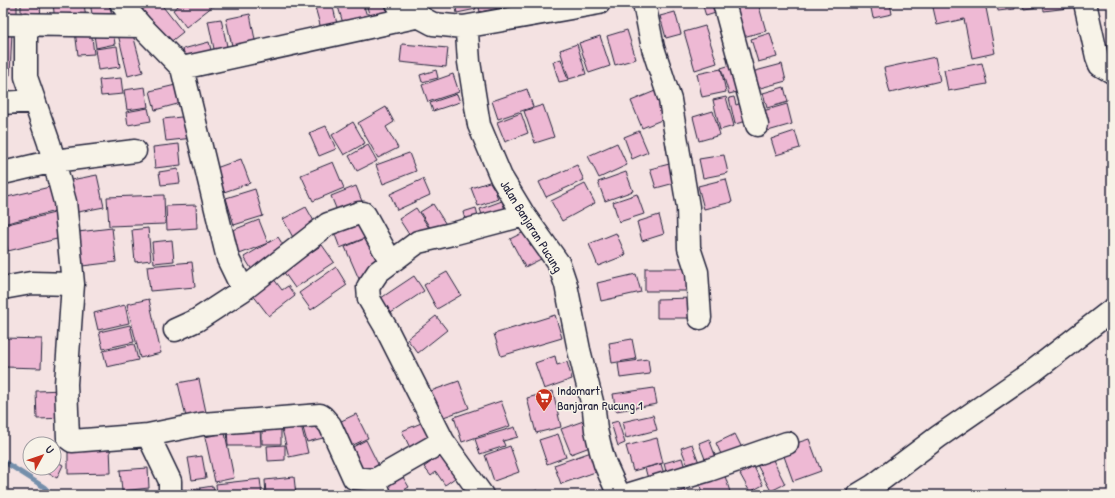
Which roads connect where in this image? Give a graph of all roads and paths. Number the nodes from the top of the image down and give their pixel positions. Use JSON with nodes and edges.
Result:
{"nodes":[{"id":1,"x":121,"y":3,"type":"edge"},
{"id":2,"x":398,"y":3,"type":"edge"},
{"id":3,"x":599,"y":3,"type":"edge"},
{"id":4,"x":644,"y":3,"type":"edge"},
{"id":5,"x":724,"y":3,"type":"edge"},
{"id":6,"x":1085,"y":3,"type":"edge"},
{"id":7,"x":420,"y":16,"type":"junction"},
{"id":8,"x":3,"y":24,"type":"edge"},
{"id":9,"x":26,"y":24,"type":"junction"},
{"id":10,"x":141,"y":26,"type":"junction"},
{"id":11,"x":463,"y":27,"type":"junction"},
{"id":12,"x":182,"y":68,"type":"junction"},
{"id":13,"x":1112,"y":72,"type":"edge"},
{"id":14,"x":34,"y":101,"type":"junction"},
{"id":15,"x":3,"y":103,"type":"edge"},
{"id":16,"x":757,"y":125,"type":"dead end"},
{"id":17,"x":135,"y":151,"type":"dead end"},
{"id":18,"x":54,"y":161,"type":"junction"},
{"id":19,"x":3,"y":173,"type":"edge"},
{"id":20,"x":524,"y":215,"type":"junction"},
{"id":21,"x":391,"y":262,"type":"junction"},
{"id":22,"x":73,"y":284,"type":"junction"},
{"id":23,"x":3,"y":288,"type":"edge"},
{"id":24,"x":242,"y":290,"type":"junction"},
{"id":25,"x":1112,"y":310,"type":"edge"},
{"id":26,"x":700,"y":318,"type":"dead end"},
{"id":27,"x":175,"y":330,"type":"dead end"},
{"id":28,"x":148,"y":435,"type":"junction"},
{"id":29,"x":443,"y":441,"type":"junction"},
{"id":30,"x":787,"y":443,"type":"dead end"},
{"id":31,"x":378,"y":487,"type":"edge"},
{"id":32,"x":170,"y":495,"type":"edge"},
{"id":33,"x":482,"y":495,"type":"edge"},
{"id":34,"x":619,"y":495,"type":"edge"},
{"id":35,"x":627,"y":495,"type":"edge"},
{"id":36,"x":858,"y":495,"type":"edge"}],
"edges":[{"from":1,"to":10,"type":"street"},
{"from":2,"to":7,"type":"street"},
{"from":3,"to":11,"type":"street"},
{"from":4,"to":26,"type":"street"},
{"from":5,"to":16,"type":"street"},
{"from":6,"to":13,"type":"street"},
{"from":7,"to":11,"type":"street"},
{"from":7,"to":12,"type":"street"},
{"from":8,"to":9,"type":"street"},
{"from":9,"to":10,"type":"street"},
{"from":9,"to":14,"type":"street"},
{"from":10,"to":12,"type":"street"},
{"from":11,"to":20,"type":"street","name":"Jalan Banjaran Pucung"},
{"from":12,"to":24,"type":"street"},
{"from":14,"to":15,"type":"street"},
{"from":14,"to":18,"type":"street"},
{"from":17,"to":18,"type":"street"},
{"from":18,"to":19,"type":"street"},
{"from":18,"to":22,"type":"street"},
{"from":20,"to":21,"type":"street"},
{"from":20,"to":34,"type":"street","name":"Jalan Banjaran Pucung"},
{"from":21,"to":24,"type":"street"},
{"from":21,"to":29,"type":"street"},
{"from":22,"to":23,"type":"street"},
{"from":22,"to":28,"type":"street"},
{"from":24,"to":27,"type":"street"},
{"from":25,"to":36,"type":"street"},
{"from":28,"to":31,"type":"street"},
{"from":28,"to":32,"type":"street"},
{"from":29,"to":31,"type":"street"},
{"from":29,"to":33,"type":"street"},
{"from":30,"to":35,"type":"street"}]}
